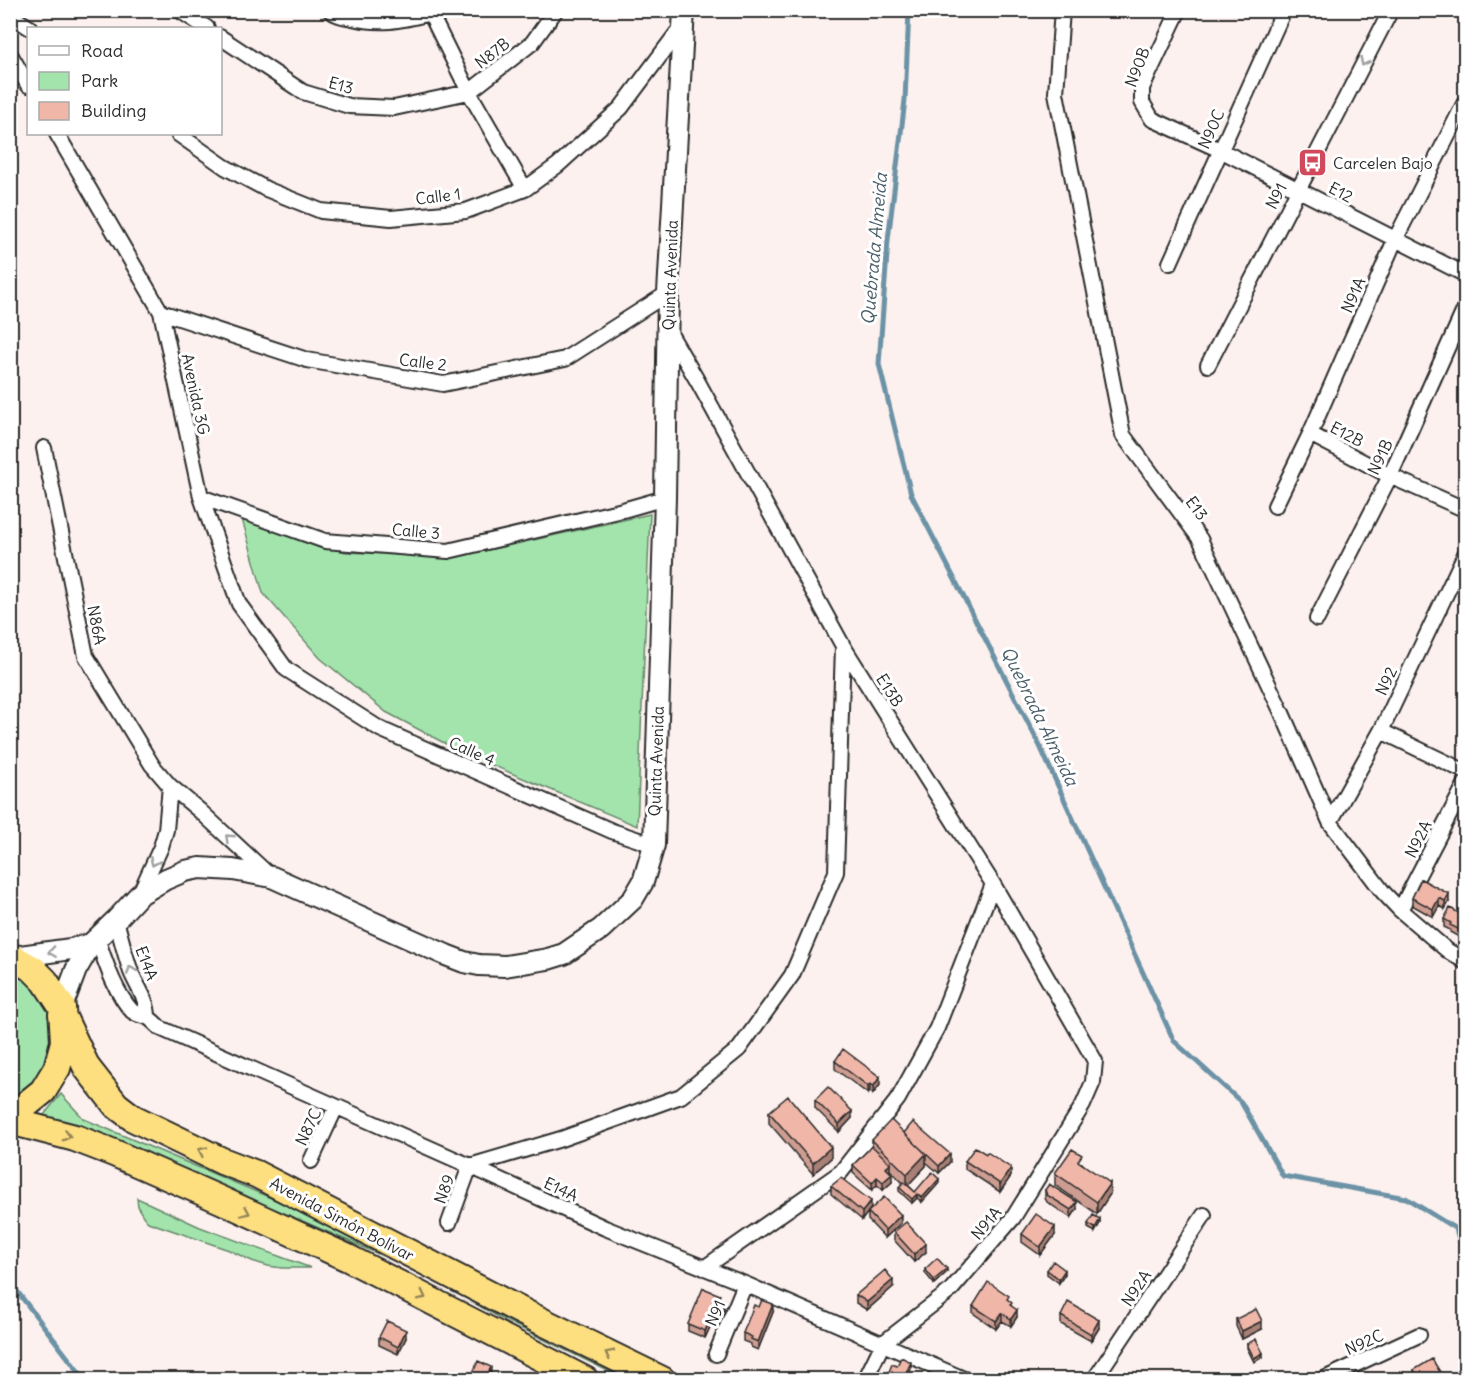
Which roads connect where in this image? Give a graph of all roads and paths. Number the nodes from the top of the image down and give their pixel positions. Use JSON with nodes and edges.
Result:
{"nodes":[{"id":1,"x":179,"y":10,"type":"edge"},
{"id":2,"x":330,"y":10,"type":"edge"},
{"id":3,"x":556,"y":10,"type":"edge"},
{"id":4,"x":1062,"y":10,"type":"edge"},
{"id":5,"x":1179,"y":10,"type":"edge"},
{"id":6,"x":1284,"y":10,"type":"edge"},
{"id":7,"x":1390,"y":10,"type":"edge"},
{"id":8,"x":432,"y":12,"type":"edge"},
{"id":9,"x":10,"y":15,"type":"edge"},
{"id":10,"x":684,"y":17,"type":"edge"},
{"id":11,"x":28,"y":27,"type":"edge"},
{"id":12,"x":205,"y":27,"type":"edge"},
{"id":13,"x":222,"y":39,"type":"edge"},
{"id":14,"x":10,"y":54,"type":"edge"},
{"id":15,"x":27,"y":83,"type":"edge"},
{"id":16,"x":469,"y":92,"type":"junction"},
{"id":17,"x":1466,"y":100,"type":"edge"},
{"id":18,"x":1142,"y":102,"type":"joint"},
{"id":19,"x":58,"y":135,"type":"edge"},
{"id":20,"x":179,"y":135,"type":"edge"},
{"id":21,"x":1220,"y":150,"type":"junction"},
{"id":22,"x":525,"y":189,"type":"junction"},
{"id":23,"x":1299,"y":189,"type":"junction"},
{"id":24,"x":1395,"y":240,"type":"junction"},
{"id":25,"x":1170,"y":262,"type":"dead end"},
{"id":26,"x":1466,"y":275,"type":"edge"},
{"id":27,"x":668,"y":293,"type":"junction"},
{"id":28,"x":1466,"y":306,"type":"edge"},
{"id":29,"x":161,"y":312,"type":"junction"},
{"id":30,"x":668,"y":331,"type":"junction"},
{"id":31,"x":1208,"y":364,"type":"dead end"},
{"id":32,"x":1310,"y":434,"type":"junction"},
{"id":33,"x":44,"y":448,"type":"dead end"},
{"id":34,"x":1390,"y":476,"type":"junction"},
{"id":35,"x":201,"y":497,"type":"junction"},
{"id":36,"x":665,"y":498,"type":"junction"},
{"id":37,"x":1275,"y":506,"type":"dead end"},
{"id":38,"x":1466,"y":510,"type":"edge"},
{"id":39,"x":1466,"y":552,"type":"edge"},
{"id":40,"x":1317,"y":619,"type":"dead end"},
{"id":41,"x":843,"y":646,"type":"junction"},
{"id":42,"x":286,"y":669,"type":"joint"},
{"id":43,"x":1381,"y":731,"type":"junction"},
{"id":44,"x":1466,"y":772,"type":"edge"},
{"id":45,"x":1466,"y":783,"type":"edge"},
{"id":46,"x":170,"y":786,"type":"junction"},
{"id":47,"x":1330,"y":822,"type":"junction"},
{"id":48,"x":654,"y":845,"type":"junction"},
{"id":49,"x":272,"y":877,"type":"junction"},
{"id":50,"x":993,"y":884,"type":"junction"},
{"id":51,"x":139,"y":895,"type":"junction"},
{"id":52,"x":1401,"y":910,"type":"junction"},
{"id":53,"x":116,"y":920,"type":"junction"},
{"id":54,"x":94,"y":941,"type":"junction"},
{"id":55,"x":12,"y":957,"type":"edge"},
{"id":56,"x":1466,"y":962,"type":"edge"},
{"id":57,"x":62,"y":1011,"type":"junction"},
{"id":58,"x":148,"y":1017,"type":"junction"},
{"id":59,"x":1095,"y":1061,"type":"joint"},
{"id":60,"x":336,"y":1107,"type":"junction"},
{"id":61,"x":10,"y":1112,"type":"edge"},
{"id":62,"x":10,"y":1121,"type":"edge"},
{"id":63,"x":311,"y":1161,"type":"dead end"},
{"id":64,"x":470,"y":1166,"type":"junction"},
{"id":65,"x":1204,"y":1215,"type":"dead end"},
{"id":66,"x":449,"y":1223,"type":"dead end"},
{"id":67,"x":704,"y":1268,"type":"junction"},
{"id":68,"x":745,"y":1284,"type":"junction"},
{"id":69,"x":1419,"y":1335,"type":"dead end"},
{"id":70,"x":883,"y":1343,"type":"junction"},
{"id":71,"x":716,"y":1354,"type":"dead end"},
{"id":72,"x":585,"y":1380,"type":"edge"},
{"id":73,"x":662,"y":1380,"type":"edge"},
{"id":74,"x":866,"y":1380,"type":"edge"},
{"id":75,"x":966,"y":1380,"type":"edge"},
{"id":76,"x":1094,"y":1380,"type":"edge"},
{"id":77,"x":1322,"y":1380,"type":"edge"}],
"edges":[{"from":1,"to":12,"type":"street"},
{"from":2,"to":8,"type":"street"},
{"from":3,"to":16,"type":"street","name":"N87B"},
{"from":4,"to":47,"type":"street","name":"E13"},
{"from":5,"to":18,"type":"street","name":"N90B"},
{"from":6,"to":21,"type":"street","name":"N90C"},
{"from":7,"to":23,"type":"street","name":"N91","one_way":true},
{"from":8,"to":16,"type":"street"},
{"from":9,"to":11,"type":"street"},
{"from":10,"to":22,"type":"street","name":"Calle 1"},
{"from":10,"to":27,"type":"street","name":"Quinta Avenida"},
{"from":13,"to":16,"type":"street","name":"E13"},
{"from":14,"to":15,"type":"street"},
{"from":16,"to":22,"type":"street"},
{"from":17,"to":24,"type":"street","name":"N91A"},
{"from":18,"to":21,"type":"street","name":"E12"},
{"from":19,"to":29,"type":"street","name":"Avenida 3G"},
{"from":20,"to":22,"type":"street","name":"Calle 1"},
{"from":21,"to":23,"type":"street","name":"E12"},
{"from":21,"to":25,"type":"street","name":"N90C"},
{"from":23,"to":24,"type":"street","name":"E12"},
{"from":23,"to":31,"type":"street","name":"N91"},
{"from":24,"to":26,"type":"street","name":"E12"},
{"from":24,"to":32,"type":"street","name":"N91A"},
{"from":27,"to":29,"type":"street","name":"Calle 2"},
{"from":27,"to":30,"type":"street","name":"Quinta Avenida"},
{"from":28,"to":34,"type":"street","name":"N91B"},
{"from":29,"to":35,"type":"street","name":"Avenida 3G"},
{"from":30,"to":36,"type":"street","name":"Quinta Avenida"},
{"from":30,"to":41,"type":"street","name":"E13B"},
{"from":32,"to":34,"type":"street","name":"E12B"},
{"from":32,"to":37,"type":"street","name":"N91A"},
{"from":33,"to":46,"type":"street","name":"N86A"},
{"from":34,"to":38,"type":"street","name":"E12B"},
{"from":34,"to":40,"type":"street","name":"N91B"},
{"from":35,"to":36,"type":"street","name":"Calle 3"},
{"from":35,"to":42,"type":"street","name":"Avenida 3G"},
{"from":36,"to":48,"type":"street","name":"Quinta Avenida"},
{"from":39,"to":43,"type":"street","name":"N92"},
{"from":41,"to":50,"type":"street","name":"E13B"},
{"from":41,"to":64,"type":"street"},
{"from":42,"to":48,"type":"street","name":"Calle 4"},
{"from":43,"to":44,"type":"street"},
{"from":43,"to":47,"type":"street","name":"N92"},
{"from":45,"to":52,"type":"street","name":"N92A"},
{"from":49,"to":46,"type":"street","name":"N86A","one_way":true},
{"from":46,"to":51,"type":"street","one_way":true},
{"from":47,"to":52,"type":"street","name":"E13"},
{"from":48,"to":49,"type":"street","name":"Quinta Avenida"},
{"from":49,"to":51,"type":"street","name":"Quinta Avenida"},
{"from":50,"to":59,"type":"street","name":"E13B"},
{"from":50,"to":67,"type":"street"},
{"from":51,"to":53,"type":"street","name":"Quinta Avenida"},
{"from":52,"to":56,"type":"street","name":"E13"},
{"from":53,"to":54,"type":"street","name":"Quinta Avenida"},
{"from":58,"to":53,"type":"street","name":"E14A","one_way":true},
{"from":54,"to":55,"type":"street","one_way":true},
{"from":54,"to":57,"type":"street","name":"Quinta Avenida"},
{"from":54,"to":58,"type":"street","name":"E14A"},
{"from":55,"to":57,"type":"highway","name":"Avenida Simón Bolívar"},
{"from":57,"to":61,"type":"highway"},
{"from":73,"to":57,"type":"highway","name":"Avenida Simón Bolívar","one_way":true},
{"from":58,"to":60,"type":"street","name":"E14A"},
{"from":59,"to":70,"type":"street","name":"N91A"},
{"from":60,"to":63,"type":"street","name":"N87C"},
{"from":60,"to":64,"type":"street","name":"E14A"},
{"from":62,"to":72,"type":"highway","name":"Avenida Simón Bolívar","one_way":true},
{"from":64,"to":66,"type":"street","name":"N89"},
{"from":64,"to":67,"type":"street","name":"E14A"},
{"from":65,"to":76,"type":"street","name":"N92A"},
{"from":67,"to":68,"type":"street","name":"E14A"},
{"from":68,"to":70,"type":"street","name":"E14A"},
{"from":68,"to":71,"type":"street","name":"N91"},
{"from":69,"to":77,"type":"street","name":"N92C"},
{"from":70,"to":74,"type":"street","name":"N91A"},
{"from":70,"to":75,"type":"street","name":"E14A"}]}
